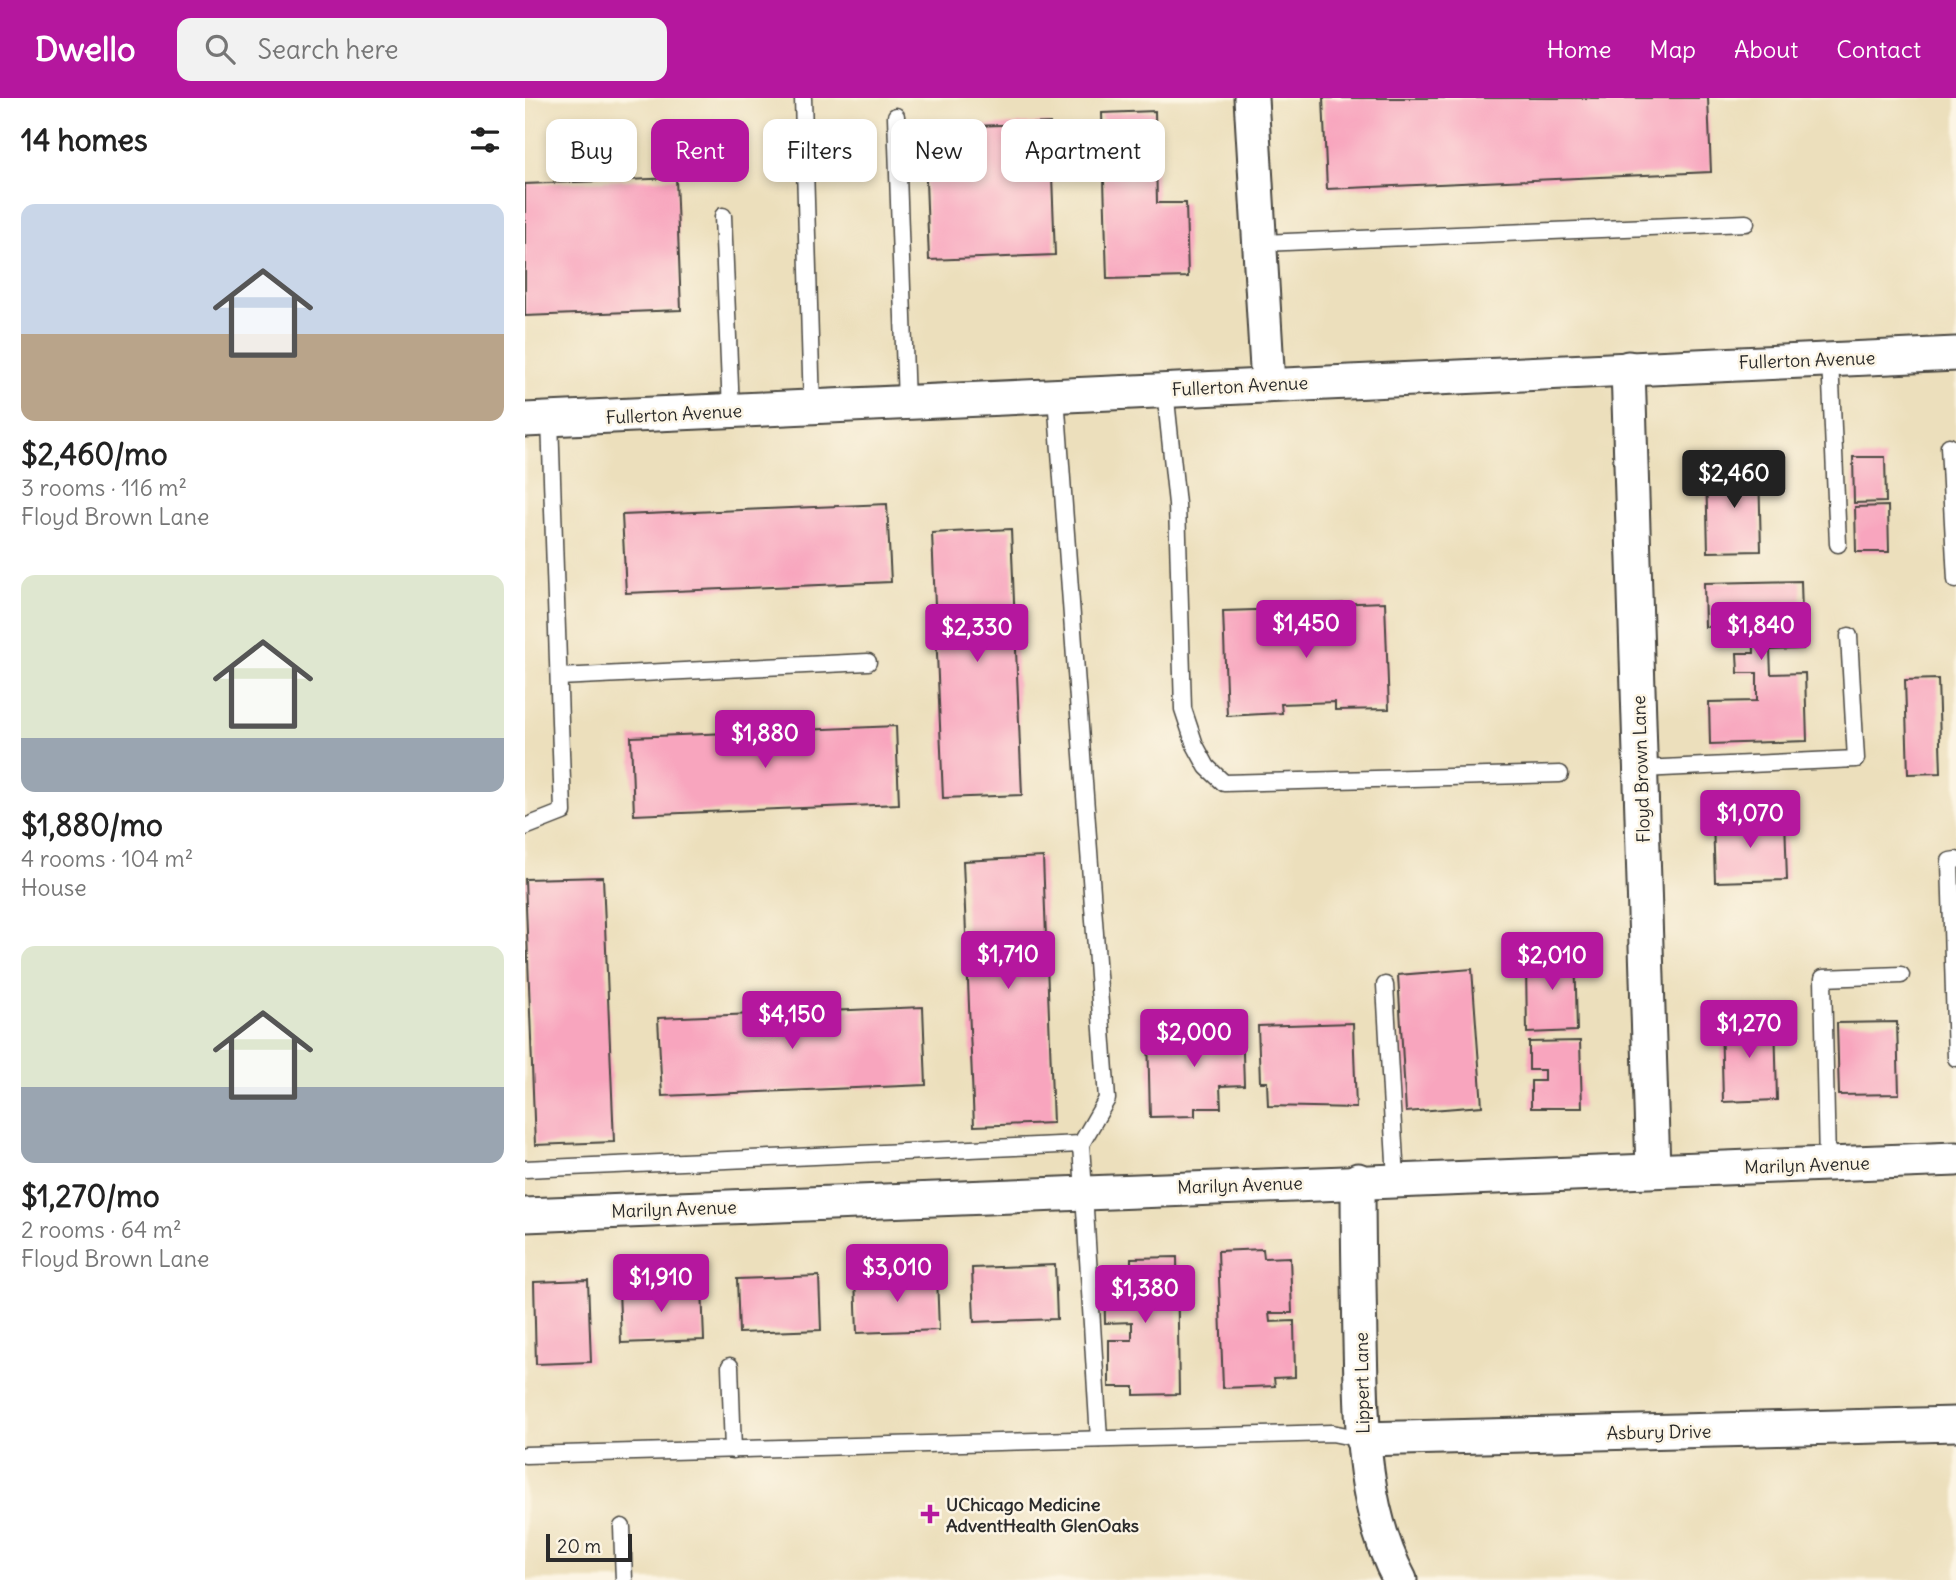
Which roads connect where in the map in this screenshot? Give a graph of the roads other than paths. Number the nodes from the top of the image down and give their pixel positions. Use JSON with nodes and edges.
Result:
{"nodes":[{"id":1,"x":803,"y":98,"type":"edge"},
{"id":2,"x":1251,"y":98,"type":"edge"},
{"id":3,"x":896,"y":116,"type":"dead end"},
{"id":4,"x":723,"y":216,"type":"dead end"},
{"id":5,"x":1746,"y":223,"type":"dead end"},
{"id":6,"x":1260,"y":243,"type":"junction"},
{"id":7,"x":1956,"y":354,"type":"edge"},
{"id":8,"x":1830,"y":359,"type":"junction"},
{"id":9,"x":1628,"y":368,"type":"junction"},
{"id":10,"x":1268,"y":385,"type":"junction"},
{"id":11,"x":1165,"y":390,"type":"junction"},
{"id":12,"x":1056,"y":396,"type":"junction"},
{"id":13,"x":906,"y":403,"type":"junction"},
{"id":14,"x":813,"y":408,"type":"junction"},
{"id":15,"x":731,"y":411,"type":"junction"},
{"id":16,"x":538,"y":419,"type":"edge"},
{"id":17,"x":1949,"y":446,"type":"dead end"},
{"id":18,"x":1838,"y":544,"type":"dead end"},
{"id":19,"x":1955,"y":553,"type":"edge"},
{"id":20,"x":1956,"y":580,"type":"edge"},
{"id":21,"x":1849,"y":636,"type":"dead end"},
{"id":22,"x":868,"y":662,"type":"dead end"},
{"id":23,"x":559,"y":677,"type":"junction"},
{"id":24,"x":1641,"y":769,"type":"junction"},
{"id":25,"x":1560,"y":774,"type":"dead end"},
{"id":26,"x":525,"y":827,"type":"edge"},
{"id":27,"x":1956,"y":860,"type":"edge"},
{"id":28,"x":1954,"y":934,"type":"edge"},
{"id":29,"x":1902,"y":975,"type":"dead end"},
{"id":30,"x":1385,"y":985,"type":"dead end"},
{"id":31,"x":1956,"y":1058,"type":"edge"},
{"id":32,"x":1081,"y":1143,"type":"junction"},
{"id":33,"x":1956,"y":1158,"type":"edge"},
{"id":34,"x":1827,"y":1164,"type":"junction"},
{"id":35,"x":525,"y":1169,"type":"edge"},
{"id":36,"x":1653,"y":1170,"type":"junction"},
{"id":37,"x":1396,"y":1179,"type":"junction"},
{"id":38,"x":1357,"y":1181,"type":"junction"},
{"id":39,"x":1085,"y":1192,"type":"junction"},
{"id":40,"x":525,"y":1215,"type":"edge"},
{"id":41,"x":730,"y":1366,"type":"dead end"},
{"id":42,"x":1956,"y":1424,"type":"edge"},
{"id":43,"x":1099,"y":1439,"type":"junction"},
{"id":44,"x":1362,"y":1439,"type":"junction"},
{"id":45,"x":733,"y":1450,"type":"junction"},
{"id":46,"x":525,"y":1455,"type":"edge"},
{"id":47,"x":622,"y":1527,"type":"dead end"},
{"id":48,"x":624,"y":1580,"type":"edge"},
{"id":49,"x":1400,"y":1580,"type":"edge"}],
"edges":[{"from":1,"to":14,"type":"lane"},
{"from":2,"to":6,"type":"street"},
{"from":3,"to":13,"type":"lane"},
{"from":4,"to":15,"type":"lane"},
{"from":5,"to":6,"type":"lane"},
{"from":6,"to":10,"type":"street"},
{"from":7,"to":8,"type":"street","name":"Fullerton Avenue"},
{"from":8,"to":9,"type":"street","name":"Fullerton Avenue"},
{"from":8,"to":18,"type":"lane"},
{"from":9,"to":10,"type":"street","name":"Fullerton Avenue"},
{"from":9,"to":24,"type":"street","name":"Floyd Brown Lane"},
{"from":10,"to":11,"type":"street","name":"Fullerton Avenue"},
{"from":11,"to":12,"type":"street","name":"Fullerton Avenue"},
{"from":11,"to":25,"type":"lane"},
{"from":12,"to":13,"type":"street","name":"Fullerton Avenue"},
{"from":12,"to":32,"type":"lane"},
{"from":13,"to":14,"type":"street","name":"Fullerton Avenue"},
{"from":14,"to":15,"type":"street","name":"Fullerton Avenue"},
{"from":15,"to":16,"type":"street","name":"Fullerton Avenue"},
{"from":16,"to":23,"type":"lane"},
{"from":17,"to":19,"type":"lane"},
{"from":19,"to":20,"type":"lane"},
{"from":21,"to":24,"type":"lane"},
{"from":22,"to":23,"type":"lane"},
{"from":23,"to":26,"type":"lane"},
{"from":24,"to":36,"type":"street","name":"Floyd Brown Lane"},
{"from":27,"to":28,"type":"lane"},
{"from":28,"to":31,"type":"lane"},
{"from":29,"to":34,"type":"lane"},
{"from":30,"to":37,"type":"lane"},
{"from":32,"to":35,"type":"lane"},
{"from":32,"to":39,"type":"lane"},
{"from":33,"to":34,"type":"street","name":"Marilyn Avenue"},
{"from":34,"to":36,"type":"street","name":"Marilyn Avenue"},
{"from":36,"to":37,"type":"street","name":"Marilyn Avenue"},
{"from":37,"to":38,"type":"street","name":"Marilyn Avenue"},
{"from":38,"to":39,"type":"street","name":"Marilyn Avenue"},
{"from":38,"to":44,"type":"street","name":"Lippert Lane"},
{"from":39,"to":40,"type":"street","name":"Marilyn Avenue"},
{"from":39,"to":43,"type":"lane"},
{"from":41,"to":45,"type":"lane"},
{"from":42,"to":44,"type":"street","name":"Asbury Drive"},
{"from":43,"to":44,"type":"lane"},
{"from":43,"to":45,"type":"lane"},
{"from":44,"to":49,"type":"street","name":"Lippert Lane"},
{"from":45,"to":46,"type":"lane"},
{"from":47,"to":48,"type":"lane"}]}
